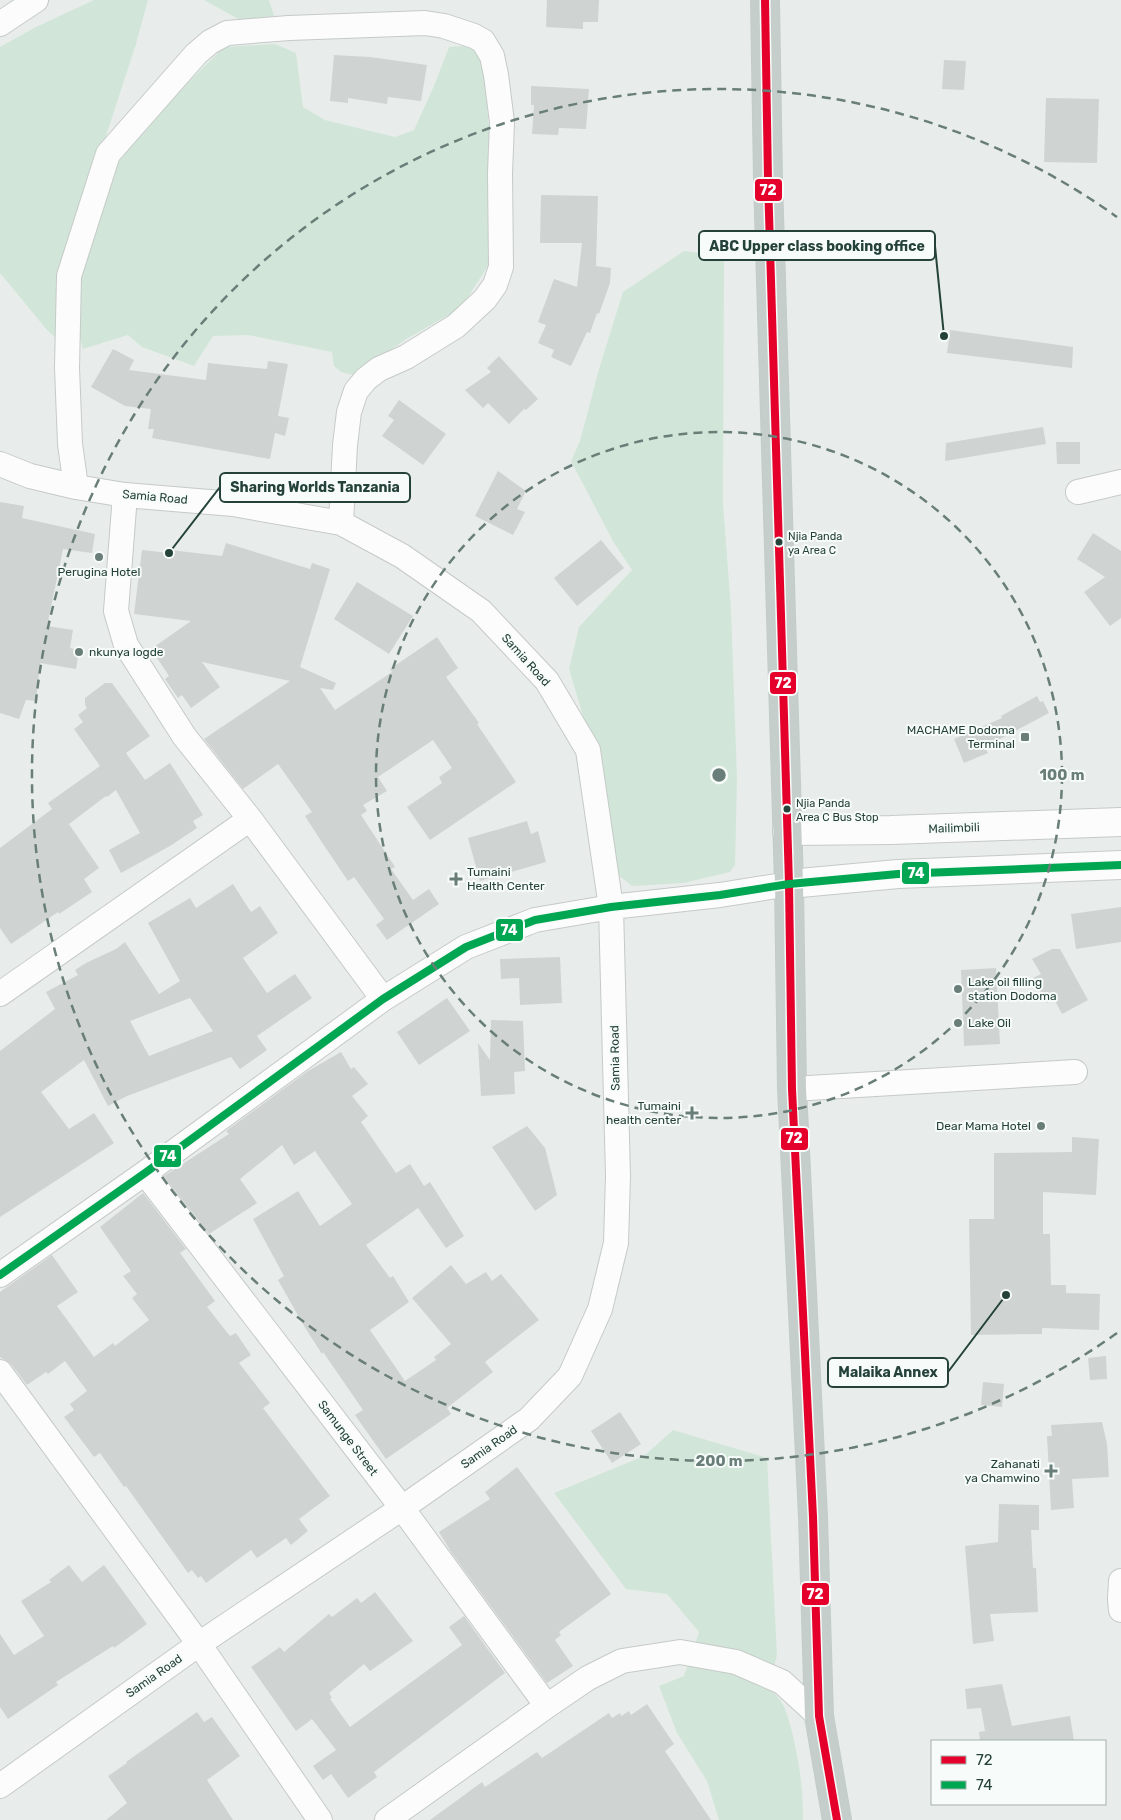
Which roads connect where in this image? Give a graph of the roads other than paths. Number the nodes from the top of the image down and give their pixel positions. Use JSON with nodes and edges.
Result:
{"nodes":[{"id":1,"x":36,"y":0,"type":"edge"},
{"id":2,"x":766,"y":0,"type":"edge"},
{"id":3,"x":0,"y":24,"type":"edge"},
{"id":4,"x":0,"y":464,"type":"edge"},
{"id":5,"x":1121,"y":482,"type":"edge"},
{"id":6,"x":76,"y":487,"type":"junction"},
{"id":7,"x":1078,"y":492,"type":"dead end"},
{"id":8,"x":125,"y":495,"type":"junction"},
{"id":9,"x":341,"y":523,"type":"junction"},
{"id":10,"x":250,"y":819,"type":"junction"},
{"id":11,"x":1121,"y":822,"type":"edge"},
{"id":12,"x":787,"y":831,"type":"junction"},
{"id":13,"x":1121,"y":865,"type":"edge"},
{"id":14,"x":789,"y":884,"type":"junction"},
{"id":15,"x":611,"y":907,"type":"junction"},
{"id":16,"x":0,"y":994,"type":"edge"},
{"id":17,"x":383,"y":999,"type":"junction"},
{"id":18,"x":1075,"y":1072,"type":"dead end"},
{"id":19,"x":792,"y":1089,"type":"junction"},
{"id":20,"x":145,"y":1172,"type":"junction"},
{"id":21,"x":0,"y":1275,"type":"edge"},
{"id":22,"x":0,"y":1372,"type":"edge"},
{"id":23,"x":402,"y":1508,"type":"junction"},
{"id":24,"x":1121,"y":1581,"type":"edge"},
{"id":25,"x":1121,"y":1610,"type":"edge"},
{"id":26,"x":199,"y":1644,"type":"junction"},
{"id":27,"x":547,"y":1706,"type":"junction"},
{"id":28,"x":819,"y":1716,"type":"junction"},
{"id":29,"x":0,"y":1786,"type":"edge"},
{"id":30,"x":320,"y":1820,"type":"edge"},
{"id":31,"x":387,"y":1820,"type":"edge"},
{"id":32,"x":837,"y":1820,"type":"edge"}],
"edges":[{"from":1,"to":3,"type":"street"},
{"from":2,"to":12,"type":"highway"},
{"from":4,"to":6,"type":"street","name":"Samia Road"},
{"from":5,"to":7,"type":"street"},
{"from":6,"to":8,"type":"street","name":"Samia Road"},
{"from":6,"to":9,"type":"street"},
{"from":8,"to":9,"type":"street","name":"Samia Road"},
{"from":8,"to":10,"type":"street"},
{"from":9,"to":15,"type":"street","name":"Samia Road"},
{"from":10,"to":16,"type":"street"},
{"from":10,"to":17,"type":"street"},
{"from":11,"to":12,"type":"street","name":"Mailimbili"},
{"from":12,"to":14,"type":"highway"},
{"from":13,"to":14,"type":"street"},
{"from":14,"to":15,"type":"street"},
{"from":14,"to":19,"type":"highway"},
{"from":15,"to":17,"type":"street"},
{"from":15,"to":23,"type":"street","name":"Samia Road"},
{"from":17,"to":20,"type":"street"},
{"from":18,"to":19,"type":"street"},
{"from":19,"to":28,"type":"highway"},
{"from":20,"to":21,"type":"street"},
{"from":20,"to":23,"type":"street","name":"Samunge Street"},
{"from":22,"to":26,"type":"street"},
{"from":23,"to":26,"type":"street","name":"Samia Road"},
{"from":23,"to":27,"type":"street","name":"Samunge Street"},
{"from":24,"to":25,"type":"street"},
{"from":26,"to":29,"type":"street","name":"Samia Road"},
{"from":26,"to":30,"type":"street"},
{"from":27,"to":28,"type":"street"},
{"from":27,"to":31,"type":"street"},
{"from":28,"to":32,"type":"highway"}]}
